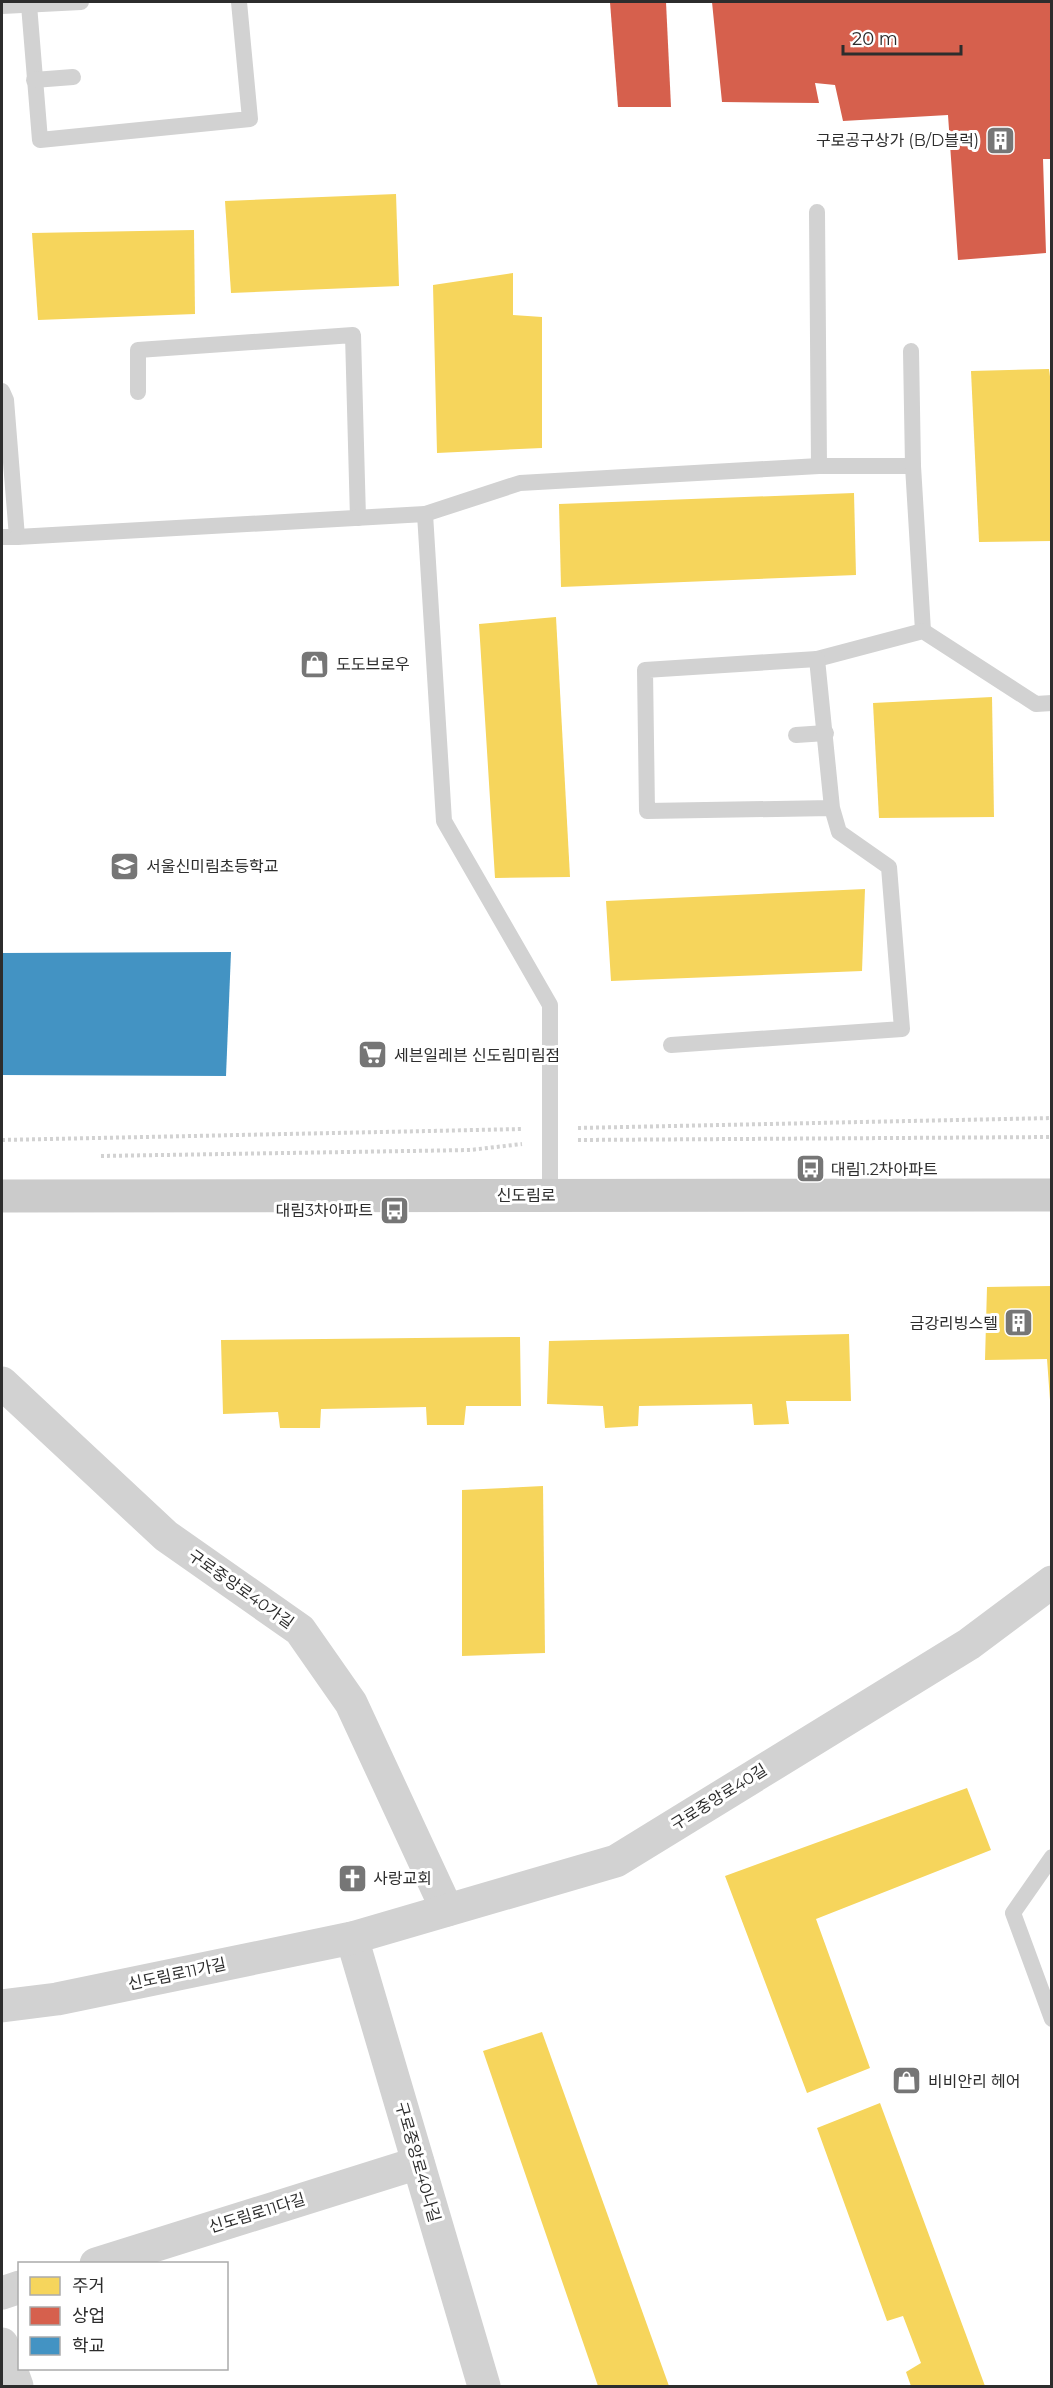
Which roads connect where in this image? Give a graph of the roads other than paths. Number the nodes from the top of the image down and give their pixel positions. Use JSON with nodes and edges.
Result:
{"nodes":[{"id":1,"x":81,"y":2,"type":"edge"},
{"id":2,"x":239,"y":2,"type":"edge"},
{"id":3,"x":29,"y":5,"type":"junction"},
{"id":4,"x":2,"y":6,"type":"edge"},
{"id":5,"x":73,"y":77,"type":"dead end"},
{"id":6,"x":34,"y":80,"type":"junction"},
{"id":7,"x":817,"y":212,"type":"dead end"},
{"id":8,"x":910,"y":351,"type":"dead end"},
{"id":9,"x":2,"y":391,"type":"edge"},
{"id":10,"x":138,"y":392,"type":"dead end"},
{"id":11,"x":819,"y":466,"type":"junction"},
{"id":12,"x":913,"y":466,"type":"junction"},
{"id":13,"x":425,"y":514,"type":"junction"},
{"id":14,"x":358,"y":518,"type":"junction"},
{"id":15,"x":9,"y":537,"type":"edge"},
{"id":16,"x":923,"y":631,"type":"junction"},
{"id":17,"x":817,"y":659,"type":"junction"},
{"id":18,"x":1052,"y":703,"type":"edge"},
{"id":19,"x":826,"y":733,"type":"junction"},
{"id":20,"x":796,"y":735,"type":"dead end"},
{"id":21,"x":832,"y":808,"type":"junction"},
{"id":22,"x":671,"y":1045,"type":"dead end"},
{"id":23,"x":550,"y":1195,"type":"junction"},
{"id":24,"x":1052,"y":1195,"type":"edge"},
{"id":25,"x":2,"y":1196,"type":"edge"},
{"id":26,"x":2,"y":1383,"type":"edge"},
{"id":27,"x":1052,"y":1582,"type":"edge"},
{"id":28,"x":1052,"y":1857,"type":"edge"},
{"id":29,"x":447,"y":1910,"type":"junction"},
{"id":30,"x":352,"y":1938,"type":"junction"},
{"id":31,"x":2,"y":2006,"type":"edge"},
{"id":32,"x":1052,"y":2019,"type":"edge"},
{"id":33,"x":418,"y":2163,"type":"junction"},
{"id":34,"x":102,"y":2262,"type":"edge"},
{"id":35,"x":18,"y":2288,"type":"edge"},
{"id":36,"x":2,"y":2293,"type":"edge"},
{"id":37,"x":2,"y":2344,"type":"edge"},
{"id":38,"x":17,"y":2386,"type":"edge"},
{"id":39,"x":484,"y":2386,"type":"edge"}],
"edges":[{"from":1,"to":3,"type":"lane"},
{"from":2,"to":6,"type":"lane"},
{"from":3,"to":4,"type":"lane"},
{"from":3,"to":6,"type":"lane"},
{"from":5,"to":6,"type":"lane"},
{"from":7,"to":11,"type":"lane"},
{"from":8,"to":12,"type":"lane"},
{"from":9,"to":15,"type":"lane"},
{"from":10,"to":14,"type":"lane"},
{"from":11,"to":12,"type":"lane"},
{"from":11,"to":13,"type":"lane"},
{"from":12,"to":16,"type":"lane"},
{"from":13,"to":14,"type":"lane"},
{"from":13,"to":23,"type":"lane"},
{"from":14,"to":15,"type":"lane"},
{"from":16,"to":17,"type":"lane"},
{"from":16,"to":18,"type":"lane"},
{"from":17,"to":19,"type":"lane"},
{"from":17,"to":21,"type":"lane"},
{"from":19,"to":20,"type":"lane"},
{"from":19,"to":21,"type":"lane"},
{"from":21,"to":22,"type":"lane"},
{"from":23,"to":24,"type":"street","name":"신도림로"},
{"from":23,"to":25,"type":"street","name":"신도림로"},
{"from":26,"to":29,"type":"street","name":"구로중앙로40가길"},
{"from":27,"to":29,"type":"street","name":"구로중앙로40길"},
{"from":28,"to":32,"type":"lane"},
{"from":29,"to":30,"type":"street","name":"구로중앙로40길"},
{"from":30,"to":31,"type":"street","name":"신도림로11가길"},
{"from":30,"to":33,"type":"street","name":"구로중앙로40나길"},
{"from":33,"to":34,"type":"street","name":"신도림로11다길"},
{"from":33,"to":39,"type":"street","name":"구로중앙로40나길"},
{"from":35,"to":36,"type":"street"},
{"from":37,"to":38,"type":"street"}]}
